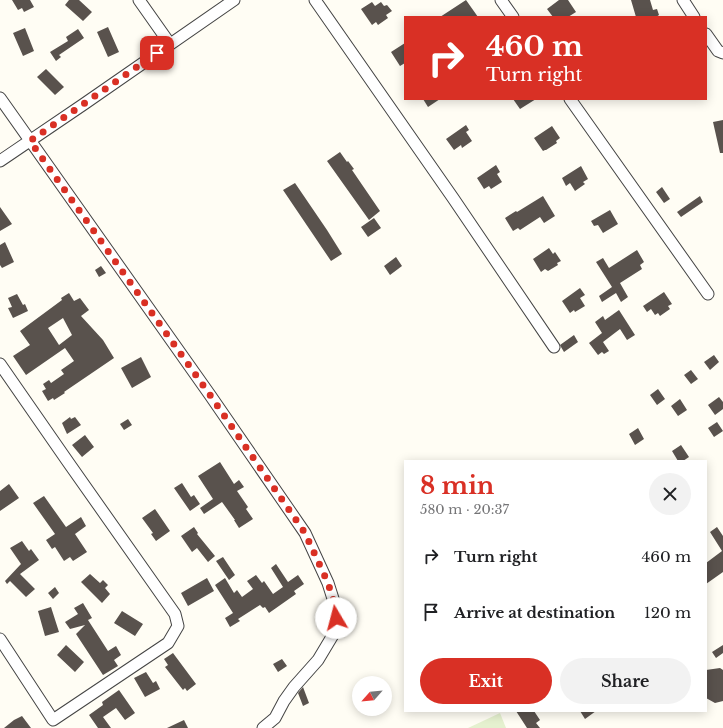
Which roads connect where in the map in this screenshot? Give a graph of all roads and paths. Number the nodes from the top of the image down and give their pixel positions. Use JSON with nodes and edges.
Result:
{"nodes":[{"id":1,"x":139,"y":0,"type":"edge"},
{"id":2,"x":234,"y":0,"type":"edge"},
{"id":3,"x":315,"y":0,"type":"edge"},
{"id":4,"x":501,"y":0,"type":"edge"},
{"id":5,"x":683,"y":0,"type":"edge"},
{"id":6,"x":512,"y":16,"type":"edge"},
{"id":7,"x":693,"y":16,"type":"edge"},
{"id":8,"x":707,"y":35,"type":"edge"},
{"id":9,"x":170,"y":44,"type":"junction"},
{"id":10,"x":723,"y":53,"type":"edge"},
{"id":11,"x":0,"y":98,"type":"edge"},
{"id":12,"x":571,"y":100,"type":"edge"},
{"id":13,"x":30,"y":141,"type":"junction"},
{"id":14,"x":0,"y":161,"type":"edge"},
{"id":15,"x":708,"y":294,"type":"dead end"},
{"id":16,"x":554,"y":347,"type":"dead end"},
{"id":17,"x":0,"y":364,"type":"edge"},
{"id":18,"x":0,"y":639,"type":"edge"},
{"id":19,"x":56,"y":724,"type":"edge"},
{"id":20,"x":264,"y":728,"type":"edge"}],
"edges":[{"from":1,"to":9,"type":"street"},
{"from":2,"to":9,"type":"street"},
{"from":3,"to":16,"type":"street"},
{"from":4,"to":6,"type":"street"},
{"from":5,"to":7,"type":"street"},
{"from":8,"to":10,"type":"street"},
{"from":9,"to":13,"type":"street"},
{"from":11,"to":13,"type":"street"},
{"from":12,"to":15,"type":"street"},
{"from":13,"to":14,"type":"street"},
{"from":13,"to":20,"type":"street"},
{"from":17,"to":19,"type":"street"},
{"from":18,"to":19,"type":"street"}]}
